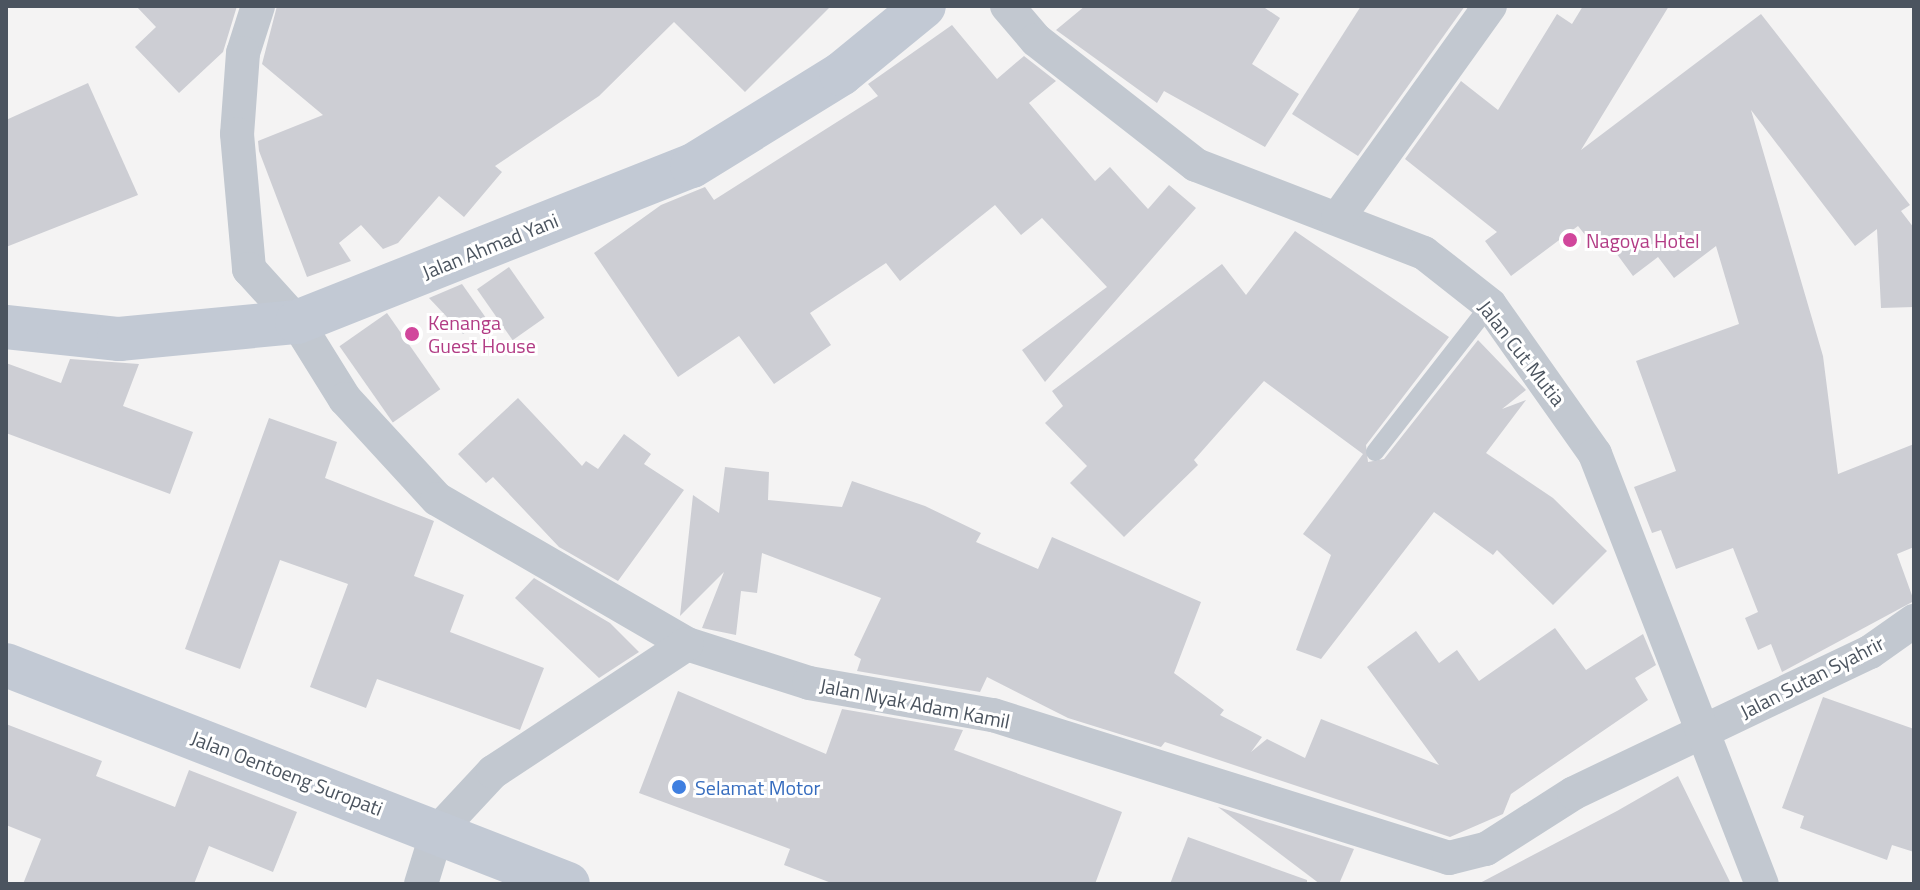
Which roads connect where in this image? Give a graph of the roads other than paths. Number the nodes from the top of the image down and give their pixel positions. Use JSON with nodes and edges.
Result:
{"nodes":[{"id":1,"x":258,"y":6,"type":"edge"},
{"id":2,"x":924,"y":6,"type":"edge"},
{"id":3,"x":1007,"y":6,"type":"edge"},
{"id":4,"x":1490,"y":6,"type":"edge"},
{"id":5,"x":1338,"y":218,"type":"junction"},
{"id":6,"x":1490,"y":305,"type":"junction"},
{"id":7,"x":297,"y":322,"type":"junction"},
{"id":8,"x":6,"y":327,"type":"edge"},
{"id":9,"x":1375,"y":452,"type":"dead end"},
{"id":10,"x":1914,"y":621,"type":"edge"},
{"id":11,"x":687,"y":644,"type":"junction"},
{"id":12,"x":6,"y":665,"type":"edge"},
{"id":13,"x":1707,"y":729,"type":"junction"},
{"id":14,"x":437,"y":832,"type":"junction"},
{"id":15,"x":421,"y":884,"type":"edge"},
{"id":16,"x":568,"y":884,"type":"edge"},
{"id":17,"x":1762,"y":884,"type":"edge"}],
"edges":[{"from":1,"to":7,"type":"street","name":"Jalan Nyak Adam Kamil"},
{"from":2,"to":7,"type":"street","name":"Jalan Ahmad Yani"},
{"from":3,"to":5,"type":"street","name":"Jalan Cut Mutia"},
{"from":4,"to":5,"type":"street"},
{"from":5,"to":6,"type":"street","name":"Jalan Cut Mutia"},
{"from":6,"to":9,"type":"lane"},
{"from":6,"to":13,"type":"street","name":"Jalan Cut Mutia"},
{"from":7,"to":8,"type":"street","name":"Jalan Ahmad Yani"},
{"from":7,"to":11,"type":"street","name":"Jalan Nyak Adam Kamil"},
{"from":10,"to":13,"type":"street","name":"Jalan Sutan Syahrir"},
{"from":11,"to":13,"type":"street","name":"Jalan Nyak Adam Kamil"},
{"from":11,"to":14,"type":"street"},
{"from":12,"to":14,"type":"street","name":"Jalan Oentoeng Suropati"},
{"from":13,"to":17,"type":"street","name":"Jalan Cut Mutia"},
{"from":14,"to":15,"type":"street"},
{"from":14,"to":16,"type":"street","name":"Jalan Oentoeng Suropati"}]}
